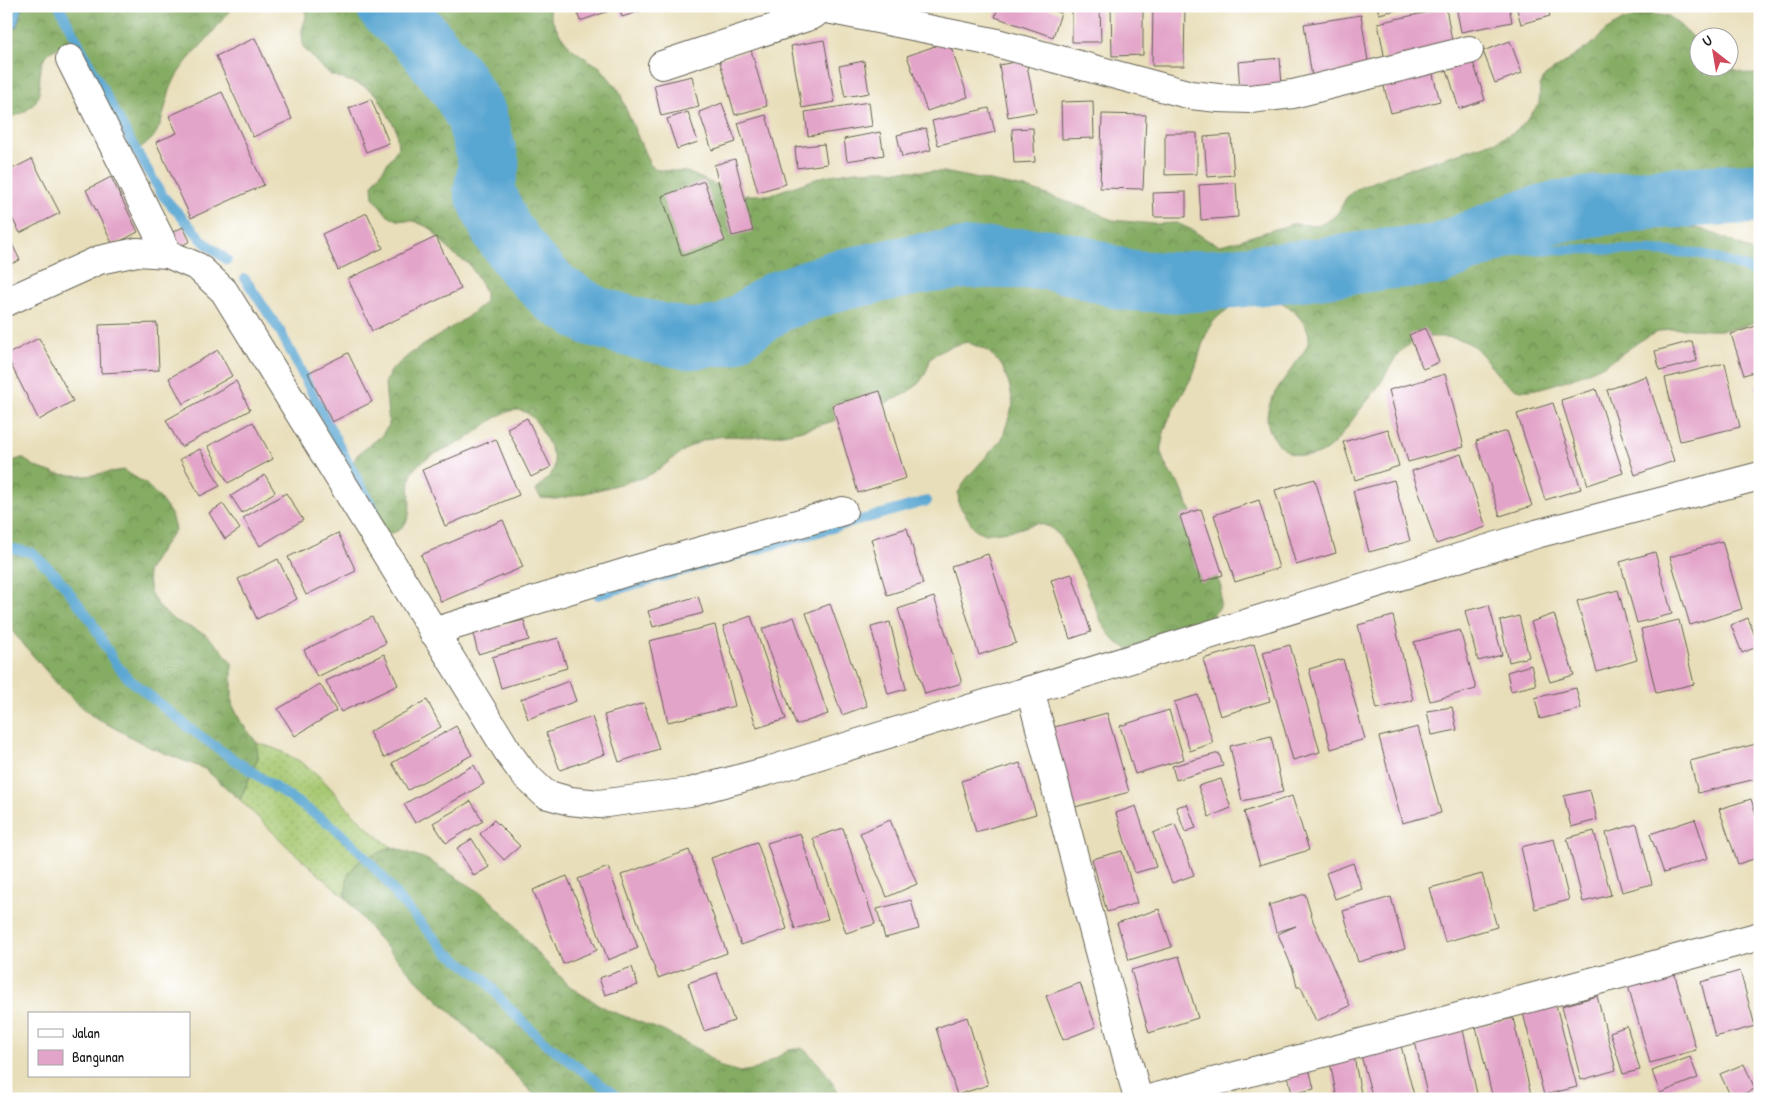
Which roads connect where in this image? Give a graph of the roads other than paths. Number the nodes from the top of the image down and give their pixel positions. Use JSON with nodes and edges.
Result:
{"nodes":[{"id":1,"x":822,"y":7,"type":"edge"},
{"id":2,"x":1469,"y":50,"type":"dead end"},
{"id":3,"x":70,"y":59,"type":"dead end"},
{"id":4,"x":662,"y":65,"type":"dead end"},
{"id":5,"x":168,"y":254,"type":"junction"},
{"id":6,"x":6,"y":302,"type":"edge"},
{"id":7,"x":1760,"y":476,"type":"edge"},
{"id":8,"x":843,"y":510,"type":"dead end"},
{"id":9,"x":433,"y":632,"type":"junction"},
{"id":10,"x":1030,"y":690,"type":"junction"},
{"id":11,"x":1760,"y":936,"type":"edge"},
{"id":12,"x":1138,"y":1099,"type":"edge"},
{"id":13,"x":1149,"y":1099,"type":"edge"}],
"edges":[{"from":1,"to":2,"type":"street"},
{"from":1,"to":4,"type":"street"},
{"from":3,"to":5,"type":"street"},
{"from":5,"to":6,"type":"street"},
{"from":5,"to":9,"type":"street"},
{"from":7,"to":10,"type":"street"},
{"from":8,"to":9,"type":"street"},
{"from":9,"to":10,"type":"street"},
{"from":10,"to":12,"type":"street"},
{"from":11,"to":13,"type":"street"}]}
